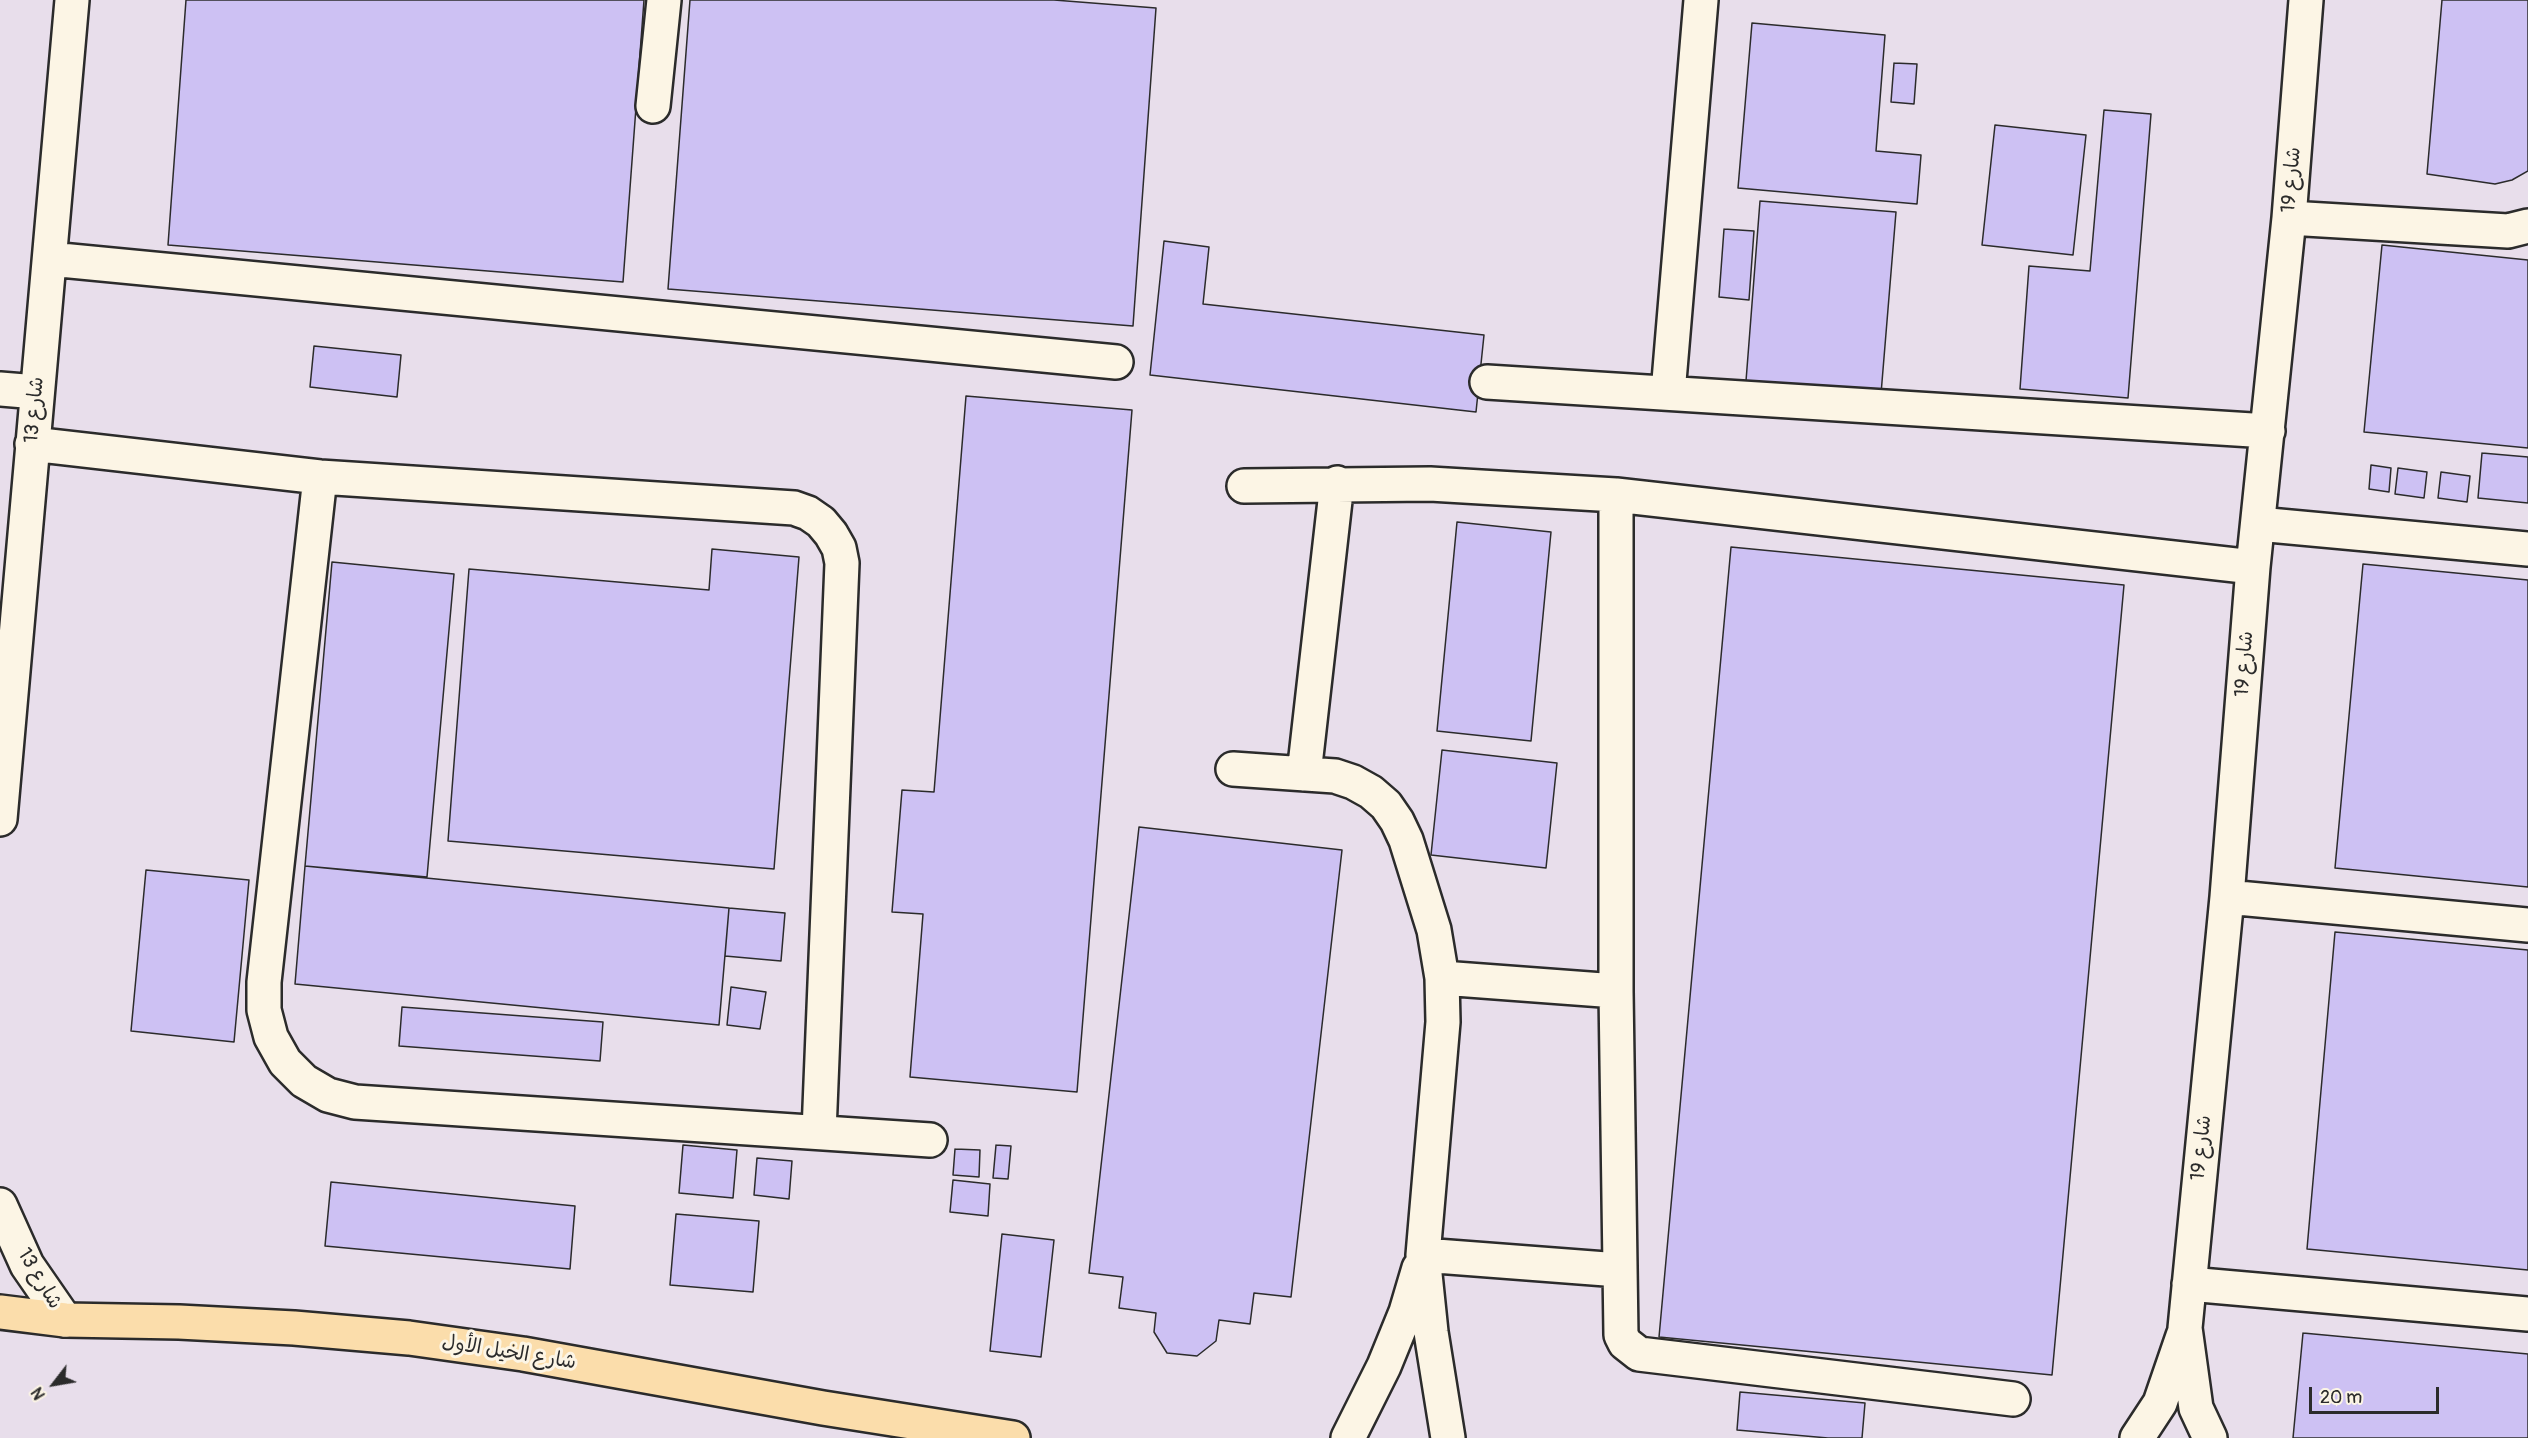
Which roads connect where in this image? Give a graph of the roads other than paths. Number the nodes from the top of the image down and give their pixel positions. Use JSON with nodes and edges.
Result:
{"nodes":[{"id":1,"x":72,"y":0,"type":"edge"},
{"id":2,"x":664,"y":0,"type":"edge"},
{"id":3,"x":1701,"y":0,"type":"edge"},
{"id":4,"x":2306,"y":0,"type":"edge"},
{"id":5,"x":653,"y":106,"type":"dead end"},
{"id":6,"x":2289,"y":218,"type":"junction"},
{"id":7,"x":2528,"y":225,"type":"edge"},
{"id":8,"x":50,"y":259,"type":"junction"},
{"id":9,"x":1116,"y":362,"type":"dead end"},
{"id":10,"x":1487,"y":382,"type":"dead end"},
{"id":11,"x":0,"y":389,"type":"edge"},
{"id":12,"x":36,"y":392,"type":"junction"},
{"id":13,"x":1668,"y":393,"type":"junction"},
{"id":14,"x":2268,"y":431,"type":"junction"},
{"id":15,"x":32,"y":444,"type":"junction"},
{"id":16,"x":320,"y":477,"type":"junction"},
{"id":17,"x":1336,"y":483,"type":"junction"},
{"id":18,"x":1244,"y":486,"type":"dead end"},
{"id":19,"x":1616,"y":495,"type":"junction"},
{"id":20,"x":2258,"y":524,"type":"junction"},
{"id":21,"x":2528,"y":549,"type":"edge"},
{"id":22,"x":2253,"y":567,"type":"junction"},
{"id":23,"x":1233,"y":769,"type":"dead end"},
{"id":24,"x":1304,"y":774,"type":"junction"},
{"id":25,"x":0,"y":819,"type":"edge"},
{"id":26,"x":2227,"y":897,"type":"junction"},
{"id":27,"x":2528,"y":925,"type":"edge"},
{"id":28,"x":1442,"y":978,"type":"junction"},
{"id":29,"x":1616,"y":992,"type":"junction"},
{"id":30,"x":819,"y":1132,"type":"junction"},
{"id":31,"x":930,"y":1140,"type":"dead end"},
{"id":32,"x":0,"y":1205,"type":"edge"},
{"id":33,"x":1423,"y":1255,"type":"junction"},
{"id":34,"x":1619,"y":1269,"type":"junction"},
{"id":35,"x":2189,"y":1284,"type":"junction"},
{"id":36,"x":0,"y":1312,"type":"edge"},
{"id":37,"x":2528,"y":1314,"type":"edge"},
{"id":38,"x":65,"y":1320,"type":"junction"},
{"id":39,"x":2185,"y":1328,"type":"junction"},
{"id":40,"x":2013,"y":1400,"type":"dead end"},
{"id":41,"x":1014,"y":1438,"type":"edge"},
{"id":42,"x":1348,"y":1438,"type":"edge"},
{"id":43,"x":1448,"y":1438,"type":"edge"},
{"id":44,"x":2137,"y":1438,"type":"edge"},
{"id":45,"x":2210,"y":1438,"type":"edge"}],
"edges":[{"from":1,"to":8,"type":"lane","name":"شارع 13"},
{"from":2,"to":5,"type":"lane"},
{"from":3,"to":13,"type":"lane"},
{"from":4,"to":6,"type":"lane","name":"شارع 19"},
{"from":6,"to":7,"type":"lane"},
{"from":6,"to":14,"type":"lane","name":"شارع 19"},
{"from":8,"to":9,"type":"lane"},
{"from":8,"to":12,"type":"lane","name":"شارع 13"},
{"from":10,"to":13,"type":"lane"},
{"from":11,"to":12,"type":"lane"},
{"from":12,"to":15,"type":"lane","name":"شارع 13"},
{"from":13,"to":14,"type":"lane"},
{"from":14,"to":20,"type":"lane","name":"شارع 19"},
{"from":15,"to":16,"type":"lane"},
{"from":15,"to":25,"type":"lane","name":"شارع 13"},
{"from":16,"to":30,"type":"lane"},
{"from":16,"to":30,"type":"lane"},
{"from":17,"to":18,"type":"lane"},
{"from":17,"to":19,"type":"lane"},
{"from":17,"to":24,"type":"lane"},
{"from":19,"to":22,"type":"lane"},
{"from":19,"to":29,"type":"lane"},
{"from":20,"to":21,"type":"lane"},
{"from":20,"to":22,"type":"lane","name":"شارع 19"},
{"from":22,"to":26,"type":"lane","name":"شارع 19"},
{"from":23,"to":24,"type":"lane"},
{"from":24,"to":28,"type":"lane"},
{"from":26,"to":27,"type":"lane"},
{"from":26,"to":35,"type":"lane","name":"شارع 19"},
{"from":28,"to":29,"type":"lane"},
{"from":28,"to":33,"type":"lane"},
{"from":29,"to":34,"type":"lane"},
{"from":30,"to":31,"type":"lane"},
{"from":32,"to":38,"type":"lane","name":"شارع 13"},
{"from":33,"to":34,"type":"lane"},
{"from":33,"to":42,"type":"lane"},
{"from":33,"to":43,"type":"lane"},
{"from":34,"to":40,"type":"lane"},
{"from":35,"to":37,"type":"lane"},
{"from":35,"to":39,"type":"lane","name":"شارع 19"},
{"from":36,"to":38,"type":"main road","name":"شارع الخيل الأول"},
{"from":38,"to":41,"type":"main road","name":"شارع الخيل الأول"},
{"from":39,"to":44,"type":"lane","name":"شارع 19"},
{"from":39,"to":45,"type":"lane","name":"شارع 19"}]}
